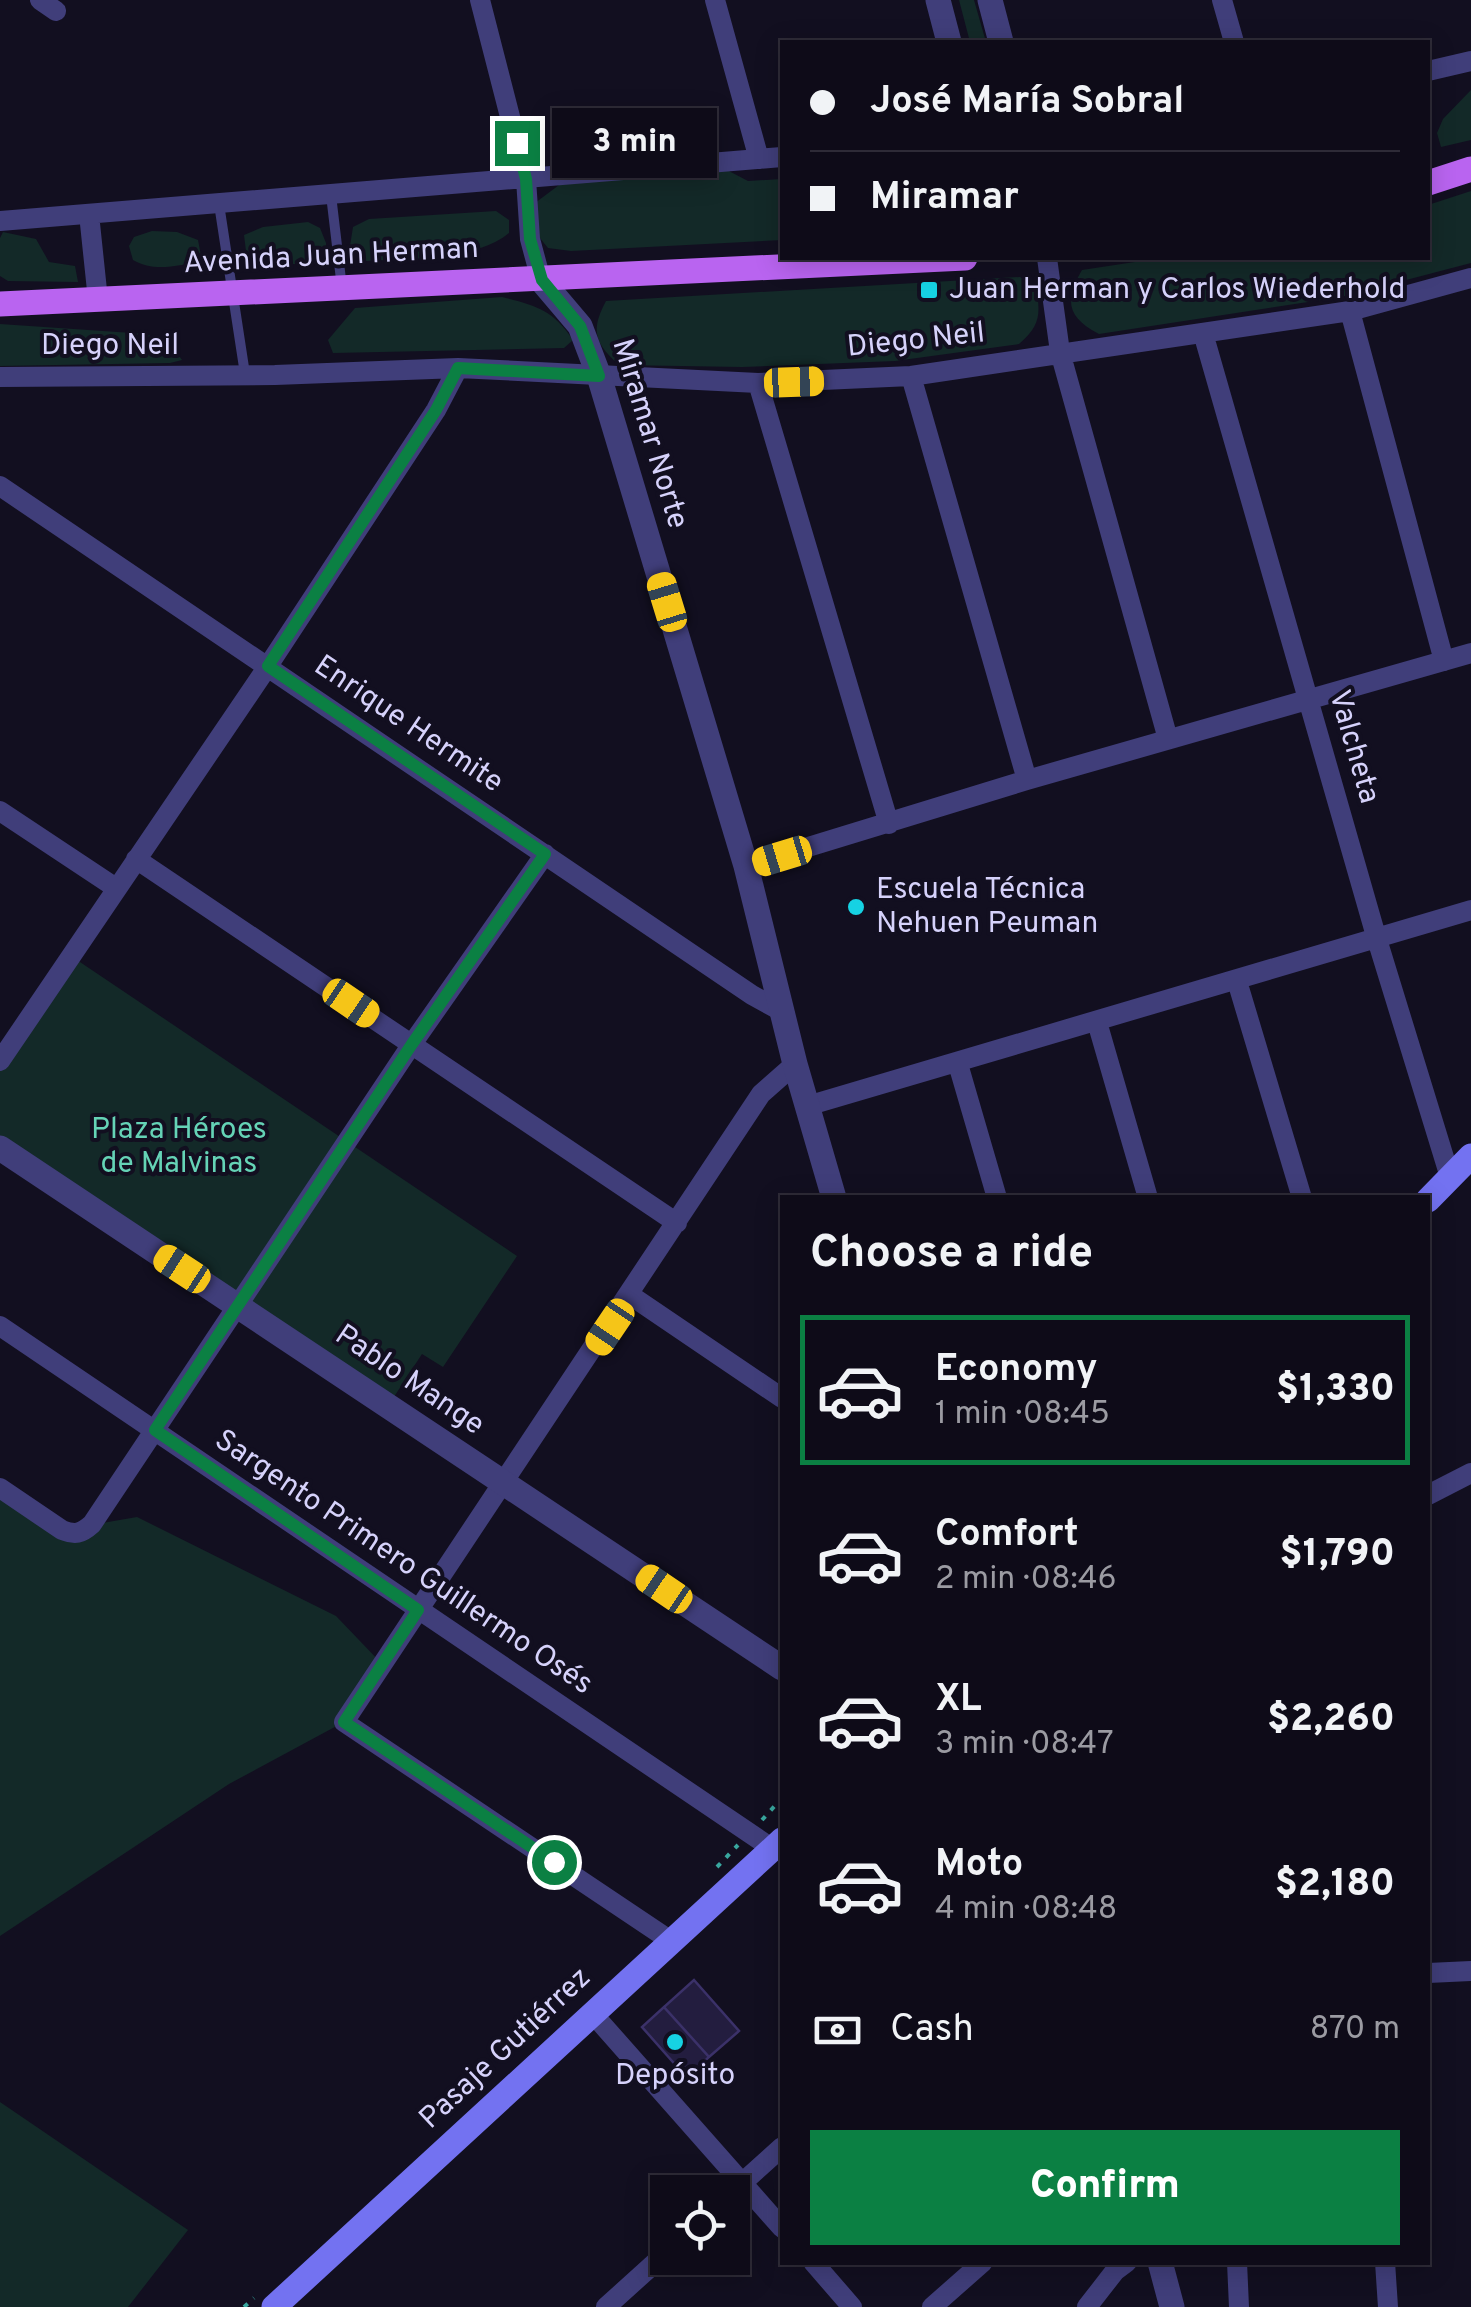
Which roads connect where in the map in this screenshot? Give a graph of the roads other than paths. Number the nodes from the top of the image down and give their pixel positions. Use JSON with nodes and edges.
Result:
{"nodes":[{"id":1,"x":480,"y":0,"type":"edge"},
{"id":2,"x":715,"y":0,"type":"edge"},
{"id":3,"x":938,"y":0,"type":"edge"},
{"id":4,"x":990,"y":0,"type":"edge"},
{"id":5,"x":1222,"y":0,"type":"edge"},
{"id":6,"x":948,"y":40,"type":"edge"},
{"id":7,"x":1000,"y":40,"type":"edge"},
{"id":8,"x":1233,"y":40,"type":"edge"},
{"id":9,"x":1471,"y":61,"type":"edge"},
{"id":10,"x":1430,"y":71,"type":"edge"},
{"id":11,"x":780,"y":157,"type":"edge"},
{"id":12,"x":759,"y":159,"type":"junction"},
{"id":13,"x":1471,"y":170,"type":"edge"},
{"id":14,"x":526,"y":179,"type":"junction"},
{"id":15,"x":1430,"y":182,"type":"edge"},
{"id":16,"x":331,"y":195,"type":"junction"},
{"id":17,"x":219,"y":204,"type":"junction"},
{"id":18,"x":89,"y":214,"type":"junction"},
{"id":19,"x":0,"y":221,"type":"edge"},
{"id":20,"x":927,"y":260,"type":"edge"},
{"id":21,"x":1047,"y":260,"type":"edge"},
{"id":22,"x":1471,"y":278,"type":"edge"},
{"id":23,"x":542,"y":280,"type":"junction"},
{"id":24,"x":342,"y":289,"type":"junction"},
{"id":25,"x":232,"y":294,"type":"junction"},
{"id":26,"x":98,"y":300,"type":"junction"},
{"id":27,"x":0,"y":304,"type":"edge"},
{"id":28,"x":1350,"y":310,"type":"junction"},
{"id":29,"x":1203,"y":333,"type":"junction"},
{"id":30,"x":1060,"y":352,"type":"junction"},
{"id":31,"x":458,"y":368,"type":"junction"},
{"id":32,"x":245,"y":375,"type":"junction"},
{"id":33,"x":599,"y":376,"type":"junction"},
{"id":34,"x":911,"y":376,"type":"junction"},
{"id":35,"x":0,"y":377,"type":"edge"},
{"id":36,"x":758,"y":383,"type":"junction"},
{"id":37,"x":0,"y":486,"type":"edge"},
{"id":38,"x":1471,"y":653,"type":"edge"},
{"id":39,"x":1444,"y":661,"type":"junction"},
{"id":40,"x":268,"y":666,"type":"junction"},
{"id":41,"x":1309,"y":700,"type":"junction"},
{"id":42,"x":1168,"y":739,"type":"junction"},
{"id":43,"x":1026,"y":780,"type":"junction"},
{"id":44,"x":0,"y":811,"type":"edge"},
{"id":45,"x":889,"y":824,"type":"junction"},
{"id":46,"x":545,"y":854,"type":"junction"},
{"id":47,"x":136,"y":858,"type":"junction"},
{"id":48,"x":746,"y":866,"type":"junction"},
{"id":49,"x":116,"y":888,"type":"junction"},
{"id":50,"x":1471,"y":910,"type":"edge"},
{"id":51,"x":1376,"y":936,"type":"junction"},
{"id":52,"x":1237,"y":980,"type":"junction"},
{"id":53,"x":783,"y":1012,"type":"junction"},
{"id":54,"x":1097,"y":1022,"type":"junction"},
{"id":55,"x":412,"y":1044,"type":"junction"},
{"id":56,"x":0,"y":1061,"type":"edge"},
{"id":57,"x":796,"y":1064,"type":"junction"},
{"id":58,"x":958,"y":1064,"type":"junction"},
{"id":59,"x":807,"y":1106,"type":"junction"},
{"id":60,"x":0,"y":1148,"type":"edge"},
{"id":61,"x":1471,"y":1156,"type":"edge"},
{"id":62,"x":1450,"y":1177,"type":"junction"},
{"id":63,"x":833,"y":1195,"type":"edge"},
{"id":64,"x":996,"y":1195,"type":"edge"},
{"id":65,"x":1147,"y":1195,"type":"edge"},
{"id":66,"x":1301,"y":1195,"type":"edge"},
{"id":67,"x":1430,"y":1198,"type":"edge"},
{"id":68,"x":676,"y":1223,"type":"junction"},
{"id":69,"x":630,"y":1296,"type":"junction"},
{"id":70,"x":238,"y":1306,"type":"junction"},
{"id":71,"x":0,"y":1326,"type":"edge"},
{"id":72,"x":780,"y":1397,"type":"edge"},
{"id":73,"x":155,"y":1430,"type":"junction"},
{"id":74,"x":1471,"y":1473,"type":"edge"},
{"id":75,"x":505,"y":1483,"type":"junction"},
{"id":76,"x":0,"y":1488,"type":"edge"},
{"id":77,"x":1430,"y":1494,"type":"edge"},
{"id":78,"x":418,"y":1610,"type":"junction"},
{"id":79,"x":780,"y":1667,"type":"edge"},
{"id":80,"x":778,"y":1845,"type":"edge"},
{"id":81,"x":670,"y":1941,"type":"junction"},
{"id":82,"x":1471,"y":1970,"type":"edge"},
{"id":83,"x":1430,"y":1973,"type":"edge"},
{"id":84,"x":593,"y":2014,"type":"junction"},
{"id":85,"x":780,"y":2148,"type":"edge"},
{"id":86,"x":727,"y":2175,"type":"edge"},
{"id":87,"x":750,"y":2175,"type":"edge"},
{"id":88,"x":750,"y":2199,"type":"edge"},
{"id":89,"x":780,"y":2226,"type":"edge"},
{"id":90,"x":816,"y":2265,"type":"edge"},
{"id":91,"x":980,"y":2265,"type":"edge"},
{"id":92,"x":1122,"y":2265,"type":"edge"},
{"id":93,"x":1161,"y":2265,"type":"edge"},
{"id":94,"x":1237,"y":2265,"type":"edge"},
{"id":95,"x":1385,"y":2265,"type":"edge"},
{"id":96,"x":650,"y":2267,"type":"edge"},
{"id":97,"x":274,"y":2307,"type":"edge"},
{"id":98,"x":606,"y":2307,"type":"edge"},
{"id":99,"x":852,"y":2307,"type":"edge"},
{"id":100,"x":932,"y":2307,"type":"edge"},
{"id":101,"x":1087,"y":2307,"type":"edge"},
{"id":102,"x":1172,"y":2307,"type":"edge"},
{"id":103,"x":1239,"y":2307,"type":"edge"},
{"id":104,"x":1388,"y":2307,"type":"edge"}],
"edges":[{"from":1,"to":14,"type":"street"},
{"from":2,"to":12,"type":"street"},
{"from":3,"to":6,"type":"street"},
{"from":4,"to":7,"type":"street"},
{"from":5,"to":8,"type":"street"},
{"from":9,"to":10,"type":"street"},
{"from":11,"to":12,"type":"street"},
{"from":12,"to":14,"type":"street"},
{"from":13,"to":15,"type":"main road"},
{"from":14,"to":16,"type":"street"},
{"from":14,"to":23,"type":"street"},
{"from":16,"to":17,"type":"street"},
{"from":16,"to":24,"type":"lane"},
{"from":17,"to":18,"type":"street"},
{"from":17,"to":25,"type":"lane"},
{"from":18,"to":19,"type":"street"},
{"from":18,"to":26,"type":"street"},
{"from":20,"to":23,"type":"main road","name":"Avenida Juan Herman"},
{"from":21,"to":30,"type":"street"},
{"from":22,"to":28,"type":"street","name":"Diego Neil"},
{"from":23,"to":24,"type":"main road","name":"Avenida Juan Herman"},
{"from":23,"to":33,"type":"street","name":"Miramar Norte"},
{"from":24,"to":25,"type":"main road","name":"Avenida Juan Herman"},
{"from":25,"to":26,"type":"main road","name":"Avenida Juan Herman"},
{"from":25,"to":32,"type":"lane"},
{"from":26,"to":27,"type":"main road","name":"Avenida Juan Herman"},
{"from":28,"to":29,"type":"street","name":"Diego Neil"},
{"from":28,"to":39,"type":"street"},
{"from":29,"to":30,"type":"street","name":"Diego Neil"},
{"from":29,"to":41,"type":"street","name":"Valcheta"},
{"from":30,"to":34,"type":"street","name":"Diego Neil"},
{"from":30,"to":42,"type":"street"},
{"from":31,"to":32,"type":"street","name":"Diego Neil"},
{"from":31,"to":33,"type":"street","name":"Diego Neil"},
{"from":31,"to":40,"type":"street"},
{"from":32,"to":35,"type":"street","name":"Diego Neil"},
{"from":33,"to":36,"type":"street","name":"Diego Neil"},
{"from":33,"to":48,"type":"street","name":"Miramar Norte"},
{"from":34,"to":36,"type":"street","name":"Diego Neil"},
{"from":34,"to":43,"type":"street"},
{"from":36,"to":45,"type":"street"},
{"from":37,"to":40,"type":"street","name":"Enrique Hermite"},
{"from":38,"to":39,"type":"street"},
{"from":39,"to":41,"type":"street"},
{"from":40,"to":46,"type":"street","name":"Enrique Hermite"},
{"from":40,"to":47,"type":"street"},
{"from":41,"to":42,"type":"street"},
{"from":41,"to":51,"type":"street","name":"Valcheta"},
{"from":42,"to":43,"type":"street"},
{"from":43,"to":45,"type":"street"},
{"from":44,"to":49,"type":"street"},
{"from":45,"to":48,"type":"street"},
{"from":46,"to":53,"type":"street","name":"Enrique Hermite"},
{"from":46,"to":55,"type":"street"},
{"from":47,"to":49,"type":"street"},
{"from":47,"to":55,"type":"street"},
{"from":48,"to":53,"type":"street","name":"Miramar Norte"},
{"from":49,"to":56,"type":"street"},
{"from":50,"to":51,"type":"street"},
{"from":51,"to":52,"type":"street"},
{"from":51,"to":62,"type":"street","name":"Valcheta"},
{"from":52,"to":54,"type":"street"},
{"from":52,"to":66,"type":"street"},
{"from":53,"to":57,"type":"street","name":"Miramar Norte"},
{"from":54,"to":58,"type":"street"},
{"from":54,"to":65,"type":"street"},
{"from":55,"to":68,"type":"street"},
{"from":55,"to":70,"type":"street"},
{"from":57,"to":59,"type":"street","name":"Miramar Norte"},
{"from":57,"to":68,"type":"street"},
{"from":58,"to":59,"type":"street"},
{"from":58,"to":64,"type":"street"},
{"from":59,"to":63,"type":"street","name":"Miramar Norte"},
{"from":60,"to":70,"type":"street","name":"Pablo Mange"},
{"from":61,"to":62,"type":"main road"},
{"from":62,"to":67,"type":"main road"},
{"from":68,"to":69,"type":"street"},
{"from":69,"to":72,"type":"street"},
{"from":69,"to":75,"type":"street"},
{"from":70,"to":73,"type":"street"},
{"from":70,"to":75,"type":"street","name":"Pablo Mange"},
{"from":71,"to":73,"type":"street","name":"Sargento Primero Guillermo Osés"},
{"from":73,"to":76,"type":"street"},
{"from":73,"to":78,"type":"street","name":"Sargento Primero Guillermo Osés"},
{"from":74,"to":77,"type":"street"},
{"from":75,"to":78,"type":"street"},
{"from":75,"to":79,"type":"street","name":"Pablo Mange"},
{"from":78,"to":80,"type":"street","name":"Sargento Primero Guillermo Osés"},
{"from":78,"to":81,"type":"street"},
{"from":80,"to":81,"type":"main road","name":"Pasaje Gutiérrez"},
{"from":81,"to":84,"type":"main road","name":"Pasaje Gutiérrez"},
{"from":82,"to":83,"type":"street"},
{"from":84,"to":86,"type":"street"},
{"from":84,"to":97,"type":"main road","name":"Pasaje Gutiérrez"},
{"from":85,"to":87,"type":"street"},
{"from":88,"to":89,"type":"street"},
{"from":90,"to":99,"type":"street"},
{"from":91,"to":100,"type":"street"},
{"from":92,"to":101,"type":"street"},
{"from":93,"to":102,"type":"street"},
{"from":94,"to":103,"type":"street"},
{"from":95,"to":104,"type":"street"},
{"from":96,"to":98,"type":"street"}]}
